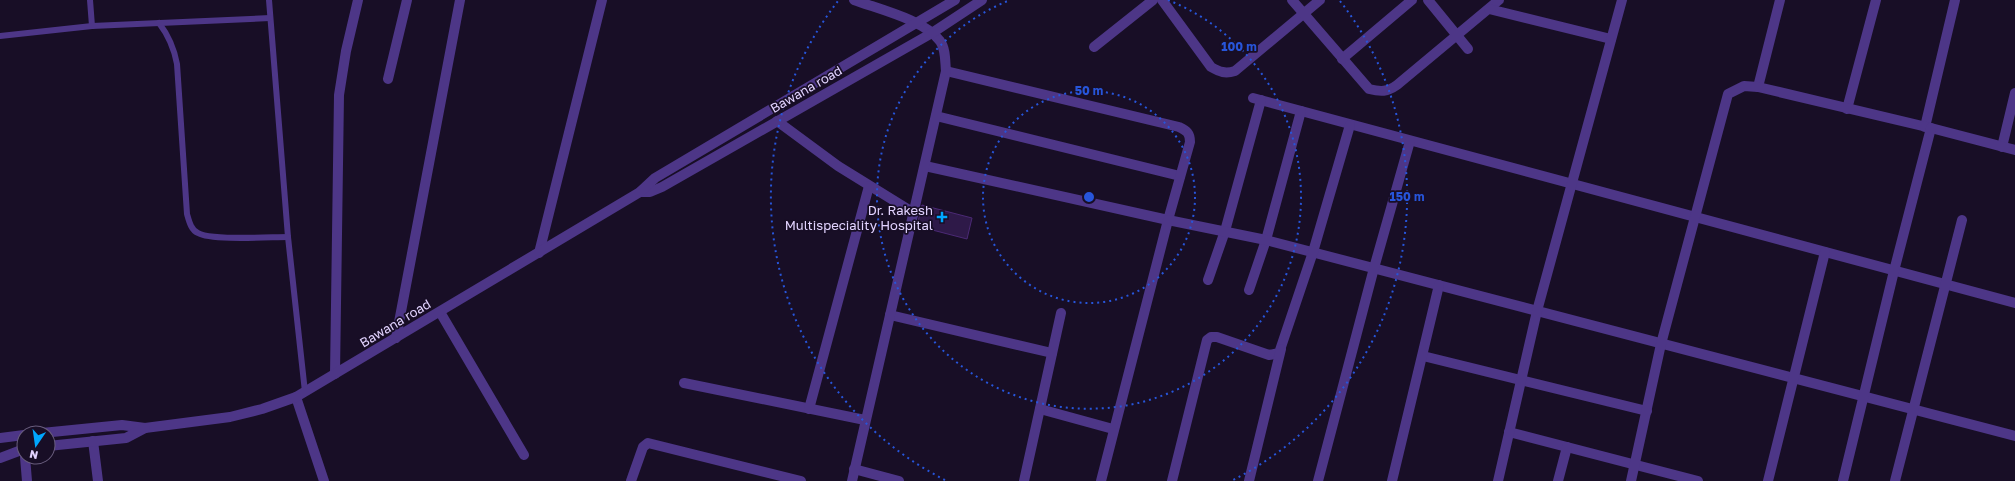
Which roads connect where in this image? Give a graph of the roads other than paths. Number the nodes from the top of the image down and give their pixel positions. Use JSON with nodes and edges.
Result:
{"nodes":[{"id":1,"x":90,"y":0,"type":"edge"},
{"id":2,"x":269,"y":0,"type":"edge"},
{"id":3,"x":358,"y":0,"type":"edge"},
{"id":4,"x":407,"y":0,"type":"edge"},
{"id":5,"x":460,"y":0,"type":"edge"},
{"id":6,"x":602,"y":0,"type":"edge"},
{"id":7,"x":854,"y":0,"type":"edge"},
{"id":8,"x":955,"y":0,"type":"edge"},
{"id":9,"x":982,"y":0,"type":"edge"},
{"id":10,"x":1153,"y":0,"type":"edge"},
{"id":11,"x":1162,"y":0,"type":"edge"},
{"id":12,"x":1292,"y":0,"type":"edge"},
{"id":13,"x":1320,"y":0,"type":"edge"},
{"id":14,"x":1412,"y":0,"type":"edge"},
{"id":15,"x":1428,"y":0,"type":"edge"},
{"id":16,"x":1499,"y":0,"type":"edge"},
{"id":17,"x":1622,"y":0,"type":"edge"},
{"id":18,"x":1780,"y":0,"type":"edge"},
{"id":19,"x":1876,"y":0,"type":"edge"},
{"id":20,"x":1955,"y":0,"type":"edge"},
{"id":21,"x":967,"y":4,"type":"edge"},
{"id":22,"x":1489,"y":9,"type":"junction"},
{"id":23,"x":1304,"y":13,"type":"junction"},
{"id":24,"x":270,"y":18,"type":"junction"},
{"id":25,"x":159,"y":23,"type":"junction"},
{"id":26,"x":916,"y":23,"type":"junction"},
{"id":27,"x":92,"y":26,"type":"junction"},
{"id":28,"x":932,"y":33,"type":"junction"},
{"id":29,"x":1457,"y":35,"type":"junction"},
{"id":30,"x":0,"y":36,"type":"edge"},
{"id":31,"x":1611,"y":39,"type":"junction"},
{"id":32,"x":1094,"y":47,"type":"dead end"},
{"id":33,"x":1468,"y":49,"type":"dead end"},
{"id":34,"x":1342,"y":59,"type":"junction"},
{"id":35,"x":946,"y":71,"type":"junction"},
{"id":36,"x":388,"y":79,"type":"dead end"},
{"id":37,"x":1758,"y":87,"type":"junction"},
{"id":38,"x":2015,"y":93,"type":"edge"},
{"id":39,"x":1847,"y":109,"type":"junction"},
{"id":40,"x":1301,"y":111,"type":"junction"},
{"id":41,"x":936,"y":116,"type":"junction"},
{"id":42,"x":778,"y":121,"type":"junction"},
{"id":43,"x":1350,"y":125,"type":"junction"},
{"id":44,"x":1928,"y":127,"type":"junction"},
{"id":45,"x":1410,"y":141,"type":"junction"},
{"id":46,"x":2002,"y":147,"type":"junction"},
{"id":47,"x":2015,"y":150,"type":"edge"},
{"id":48,"x":925,"y":166,"type":"junction"},
{"id":49,"x":1180,"y":176,"type":"junction"},
{"id":50,"x":1570,"y":184,"type":"junction"},
{"id":51,"x":869,"y":186,"type":"junction"},
{"id":52,"x":640,"y":192,"type":"junction"},
{"id":53,"x":914,"y":213,"type":"junction"},
{"id":54,"x":1695,"y":218,"type":"junction"},
{"id":55,"x":1168,"y":220,"type":"junction"},
{"id":56,"x":1962,"y":220,"type":"dead end"},
{"id":57,"x":1225,"y":231,"type":"junction"},
{"id":58,"x":288,"y":236,"type":"junction"},
{"id":59,"x":1266,"y":240,"type":"junction"},
{"id":60,"x":1313,"y":252,"type":"junction"},
{"id":61,"x":1825,"y":252,"type":"junction"},
{"id":62,"x":539,"y":254,"type":"junction"},
{"id":63,"x":1374,"y":268,"type":"junction"},
{"id":64,"x":1894,"y":271,"type":"junction"},
{"id":65,"x":1208,"y":280,"type":"dead end"},
{"id":66,"x":1946,"y":285,"type":"junction"},
{"id":67,"x":1439,"y":286,"type":"junction"},
{"id":68,"x":1249,"y":290,"type":"dead end"},
{"id":69,"x":2015,"y":304,"type":"edge"},
{"id":70,"x":1537,"y":311,"type":"junction"},
{"id":71,"x":440,"y":312,"type":"junction"},
{"id":72,"x":1061,"y":314,"type":"dead end"},
{"id":73,"x":890,"y":315,"type":"junction"},
{"id":74,"x":396,"y":338,"type":"junction"},
{"id":75,"x":1661,"y":344,"type":"junction"},
{"id":76,"x":1281,"y":348,"type":"junction"},
{"id":77,"x":1052,"y":353,"type":"junction"},
{"id":78,"x":1423,"y":356,"type":"junction"},
{"id":79,"x":335,"y":374,"type":"junction"},
{"id":80,"x":1793,"y":378,"type":"junction"},
{"id":81,"x":1521,"y":379,"type":"junction"},
{"id":82,"x":684,"y":383,"type":"dead end"},
{"id":83,"x":305,"y":392,"type":"junction"},
{"id":84,"x":296,"y":397,"type":"junction"},
{"id":85,"x":1864,"y":397,"type":"junction"},
{"id":86,"x":808,"y":409,"type":"junction"},
{"id":87,"x":1040,"y":409,"type":"junction"},
{"id":88,"x":1912,"y":410,"type":"junction"},
{"id":89,"x":1647,"y":411,"type":"junction"},
{"id":90,"x":865,"y":420,"type":"junction"},
{"id":91,"x":145,"y":428,"type":"junction"},
{"id":92,"x":1113,"y":429,"type":"junction"},
{"id":93,"x":56,"y":432,"type":"edge"},
{"id":94,"x":1509,"y":432,"type":"junction"},
{"id":95,"x":16,"y":436,"type":"edge"},
{"id":96,"x":2015,"y":436,"type":"edge"},
{"id":97,"x":0,"y":438,"type":"edge"},
{"id":98,"x":93,"y":442,"type":"junction"},
{"id":99,"x":56,"y":445,"type":"edge"},
{"id":100,"x":1567,"y":447,"type":"junction"},
{"id":101,"x":16,"y":452,"type":"edge"},
{"id":102,"x":524,"y":455,"type":"dead end"},
{"id":103,"x":0,"y":458,"type":"edge"},
{"id":104,"x":1635,"y":464,"type":"junction"},
{"id":105,"x":26,"y":465,"type":"edge"},
{"id":106,"x":854,"y":469,"type":"junction"},
{"id":107,"x":27,"y":481,"type":"edge"},
{"id":108,"x":98,"y":481,"type":"edge"},
{"id":109,"x":324,"y":481,"type":"edge"},
{"id":110,"x":631,"y":481,"type":"edge"},
{"id":111,"x":801,"y":481,"type":"edge"},
{"id":112,"x":852,"y":481,"type":"edge"},
{"id":113,"x":899,"y":481,"type":"edge"},
{"id":114,"x":1024,"y":481,"type":"edge"},
{"id":115,"x":1101,"y":481,"type":"edge"},
{"id":116,"x":1172,"y":481,"type":"edge"},
{"id":117,"x":1249,"y":481,"type":"edge"},
{"id":118,"x":1318,"y":481,"type":"edge"},
{"id":119,"x":1392,"y":481,"type":"edge"},
{"id":120,"x":1498,"y":481,"type":"edge"},
{"id":121,"x":1558,"y":481,"type":"edge"},
{"id":122,"x":1631,"y":481,"type":"edge"},
{"id":123,"x":1698,"y":481,"type":"edge"},
{"id":124,"x":1768,"y":481,"type":"edge"},
{"id":125,"x":1843,"y":481,"type":"edge"},
{"id":126,"x":1895,"y":481,"type":"edge"}],
"edges":[{"from":1,"to":27,"type":"lane"},
{"from":2,"to":24,"type":"lane"},
{"from":3,"to":79,"type":"street"},
{"from":4,"to":36,"type":"street"},
{"from":5,"to":74,"type":"street"},
{"from":6,"to":62,"type":"street"},
{"from":7,"to":26,"type":"street"},
{"from":8,"to":26,"type":"street","name":"Bawana road"},
{"from":9,"to":21,"type":"street","name":"Bawana road"},
{"from":10,"to":32,"type":"street"},
{"from":11,"to":23,"type":"street"},
{"from":12,"to":23,"type":"street"},
{"from":13,"to":23,"type":"street"},
{"from":14,"to":34,"type":"street"},
{"from":15,"to":29,"type":"street"},
{"from":16,"to":22,"type":"street"},
{"from":17,"to":31,"type":"street"},
{"from":18,"to":37,"type":"street"},
{"from":19,"to":39,"type":"street"},
{"from":20,"to":44,"type":"street"},
{"from":21,"to":28,"type":"street","name":"Bawana road"},
{"from":22,"to":29,"type":"street"},
{"from":22,"to":31,"type":"street"},
{"from":23,"to":34,"type":"street"},
{"from":24,"to":25,"type":"lane"},
{"from":24,"to":58,"type":"lane"},
{"from":25,"to":27,"type":"lane"},
{"from":25,"to":58,"type":"lane"},
{"from":26,"to":28,"type":"street"},
{"from":26,"to":52,"type":"street","name":"Bawana road"},
{"from":27,"to":30,"type":"lane"},
{"from":28,"to":35,"type":"street"},
{"from":28,"to":42,"type":"street","name":"Bawana road"},
{"from":29,"to":33,"type":"street"},
{"from":29,"to":34,"type":"street"},
{"from":31,"to":50,"type":"street"},
{"from":35,"to":41,"type":"street"},
{"from":35,"to":49,"type":"street"},
{"from":37,"to":39,"type":"street"},
{"from":37,"to":54,"type":"street"},
{"from":38,"to":46,"type":"street"},
{"from":39,"to":44,"type":"street"},
{"from":40,"to":43,"type":"street"},
{"from":40,"to":57,"type":"street"},
{"from":40,"to":59,"type":"street"},
{"from":41,"to":48,"type":"street"},
{"from":41,"to":49,"type":"street"},
{"from":42,"to":51,"type":"street"},
{"from":42,"to":52,"type":"street","name":"Bawana road"},
{"from":43,"to":45,"type":"street"},
{"from":43,"to":60,"type":"street"},
{"from":44,"to":46,"type":"street"},
{"from":44,"to":64,"type":"street"},
{"from":45,"to":50,"type":"street"},
{"from":45,"to":63,"type":"street"},
{"from":46,"to":47,"type":"street"},
{"from":48,"to":53,"type":"street"},
{"from":48,"to":55,"type":"street"},
{"from":49,"to":55,"type":"street"},
{"from":50,"to":54,"type":"street"},
{"from":50,"to":70,"type":"street"},
{"from":51,"to":53,"type":"street"},
{"from":51,"to":86,"type":"street"},
{"from":52,"to":62,"type":"street","name":"Bawana road"},
{"from":53,"to":73,"type":"street"},
{"from":54,"to":61,"type":"street"},
{"from":54,"to":75,"type":"street"},
{"from":55,"to":57,"type":"street"},
{"from":55,"to":92,"type":"street"},
{"from":56,"to":66,"type":"street"},
{"from":57,"to":59,"type":"street"},
{"from":57,"to":65,"type":"street"},
{"from":58,"to":83,"type":"lane"},
{"from":59,"to":60,"type":"street"},
{"from":59,"to":68,"type":"street"},
{"from":60,"to":63,"type":"street"},
{"from":60,"to":76,"type":"street"},
{"from":61,"to":64,"type":"street"},
{"from":61,"to":80,"type":"street"},
{"from":62,"to":71,"type":"street","name":"Bawana road"},
{"from":63,"to":67,"type":"street"},
{"from":63,"to":118,"type":"street"},
{"from":64,"to":66,"type":"street"},
{"from":64,"to":85,"type":"street"},
{"from":66,"to":69,"type":"street"},
{"from":66,"to":88,"type":"street"},
{"from":67,"to":70,"type":"street"},
{"from":67,"to":78,"type":"street"},
{"from":70,"to":75,"type":"street"},
{"from":70,"to":81,"type":"street"},
{"from":71,"to":74,"type":"street","name":"Bawana road"},
{"from":71,"to":102,"type":"street"},
{"from":72,"to":77,"type":"street"},
{"from":73,"to":77,"type":"street"},
{"from":73,"to":90,"type":"street"},
{"from":74,"to":79,"type":"street","name":"Bawana road"},
{"from":75,"to":80,"type":"street"},
{"from":75,"to":89,"type":"street"},
{"from":76,"to":116,"type":"street"},
{"from":76,"to":117,"type":"street"},
{"from":77,"to":87,"type":"street"},
{"from":78,"to":81,"type":"street"},
{"from":78,"to":119,"type":"street"},
{"from":79,"to":83,"type":"street","name":"Bawana road"},
{"from":80,"to":85,"type":"street"},
{"from":80,"to":124,"type":"street"},
{"from":81,"to":89,"type":"street"},
{"from":81,"to":94,"type":"street"},
{"from":82,"to":86,"type":"street"},
{"from":83,"to":84,"type":"street","name":"Bawana road"},
{"from":84,"to":91,"type":"street","name":"Bawana road"},
{"from":84,"to":109,"type":"street"},
{"from":85,"to":88,"type":"street"},
{"from":85,"to":125,"type":"street"},
{"from":86,"to":90,"type":"street"},
{"from":87,"to":92,"type":"street"},
{"from":87,"to":114,"type":"street"},
{"from":88,"to":96,"type":"street"},
{"from":88,"to":126,"type":"street"},
{"from":89,"to":104,"type":"street"},
{"from":90,"to":106,"type":"street"},
{"from":91,"to":93,"type":"street","name":"Bawana road"},
{"from":91,"to":98,"type":"street","name":"Bawana road"},
{"from":92,"to":115,"type":"street"},
{"from":94,"to":100,"type":"street"},
{"from":94,"to":120,"type":"street"},
{"from":95,"to":97,"type":"street"},
{"from":98,"to":99,"type":"street","name":"Bawana road"},
{"from":98,"to":108,"type":"street"},
{"from":100,"to":104,"type":"street"},
{"from":100,"to":121,"type":"street"},
{"from":101,"to":103,"type":"street"},
{"from":104,"to":122,"type":"street"},
{"from":104,"to":123,"type":"street"},
{"from":105,"to":107,"type":"street"},
{"from":106,"to":112,"type":"street"},
{"from":106,"to":113,"type":"street"},
{"from":110,"to":111,"type":"street"}]}
